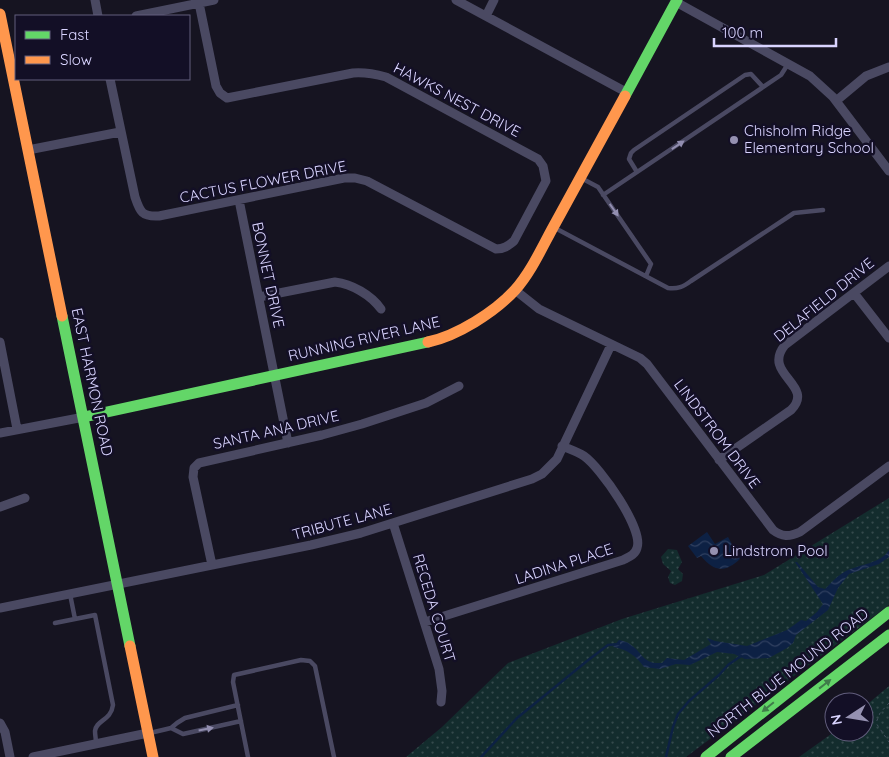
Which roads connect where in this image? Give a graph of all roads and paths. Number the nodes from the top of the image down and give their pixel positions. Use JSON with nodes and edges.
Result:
{"nodes":[{"id":1,"x":95,"y":0,"type":"edge"},
{"id":2,"x":214,"y":0,"type":"edge"},
{"id":3,"x":456,"y":0,"type":"edge"},
{"id":4,"x":494,"y":0,"type":"edge"},
{"id":5,"x":676,"y":1,"type":"edge"},
{"id":6,"x":199,"y":3,"type":"junction"},
{"id":7,"x":0,"y":14,"type":"edge"},
{"id":8,"x":98,"y":15,"type":"edge"},
{"id":9,"x":141,"y":15,"type":"edge"},
{"id":10,"x":486,"y":16,"type":"junction"},
{"id":11,"x":788,"y":64,"type":"junction"},
{"id":12,"x":889,"y":67,"type":"edge"},
{"id":13,"x":110,"y":80,"type":"edge"},
{"id":14,"x":763,"y":87,"type":"junction"},
{"id":15,"x":626,"y":92,"type":"junction"},
{"id":16,"x":836,"y":101,"type":"junction"},
{"id":17,"x":120,"y":132,"type":"junction"},
{"id":18,"x":28,"y":150,"type":"junction"},
{"id":19,"x":889,"y":171,"type":"edge"},
{"id":20,"x":637,"y":172,"type":"junction"},
{"id":21,"x":580,"y":177,"type":"junction"},
{"id":22,"x":603,"y":194,"type":"junction"},
{"id":23,"x":239,"y":200,"type":"junction"},
{"id":24,"x":823,"y":210,"type":"dead end"},
{"id":25,"x":530,"y":211,"type":"joint"},
{"id":26,"x":554,"y":227,"type":"junction"},
{"id":27,"x":889,"y":266,"type":"edge"},
{"id":28,"x":646,"y":276,"type":"junction"},
{"id":29,"x":515,"y":290,"type":"junction"},
{"id":30,"x":854,"y":293,"type":"junction"},
{"id":31,"x":258,"y":297,"type":"junction"},
{"id":32,"x":381,"y":309,"type":"dead end"},
{"id":33,"x":889,"y":338,"type":"edge"},
{"id":34,"x":0,"y":342,"type":"edge"},
{"id":35,"x":611,"y":345,"type":"junction"},
{"id":36,"x":274,"y":375,"type":"junction"},
{"id":37,"x":459,"y":386,"type":"dead end"},
{"id":38,"x":84,"y":417,"type":"junction"},
{"id":39,"x":17,"y":429,"type":"junction"},
{"id":40,"x":0,"y":433,"type":"edge"},
{"id":41,"x":288,"y":443,"type":"junction"},
{"id":42,"x":562,"y":446,"type":"junction"},
{"id":43,"x":719,"y":460,"type":"junction"},
{"id":44,"x":889,"y":466,"type":"edge"},
{"id":45,"x":25,"y":498,"type":"dead end"},
{"id":46,"x":0,"y":507,"type":"edge"},
{"id":47,"x":393,"y":523,"type":"junction"},
{"id":48,"x":212,"y":565,"type":"junction"},
{"id":49,"x":118,"y":584,"type":"junction"},
{"id":50,"x":70,"y":594,"type":"junction"},
{"id":51,"x":0,"y":608,"type":"edge"},
{"id":52,"x":889,"y":612,"type":"edge"},
{"id":53,"x":75,"y":619,"type":"junction"},
{"id":54,"x":425,"y":622,"type":"junction"},
{"id":55,"x":55,"y":623,"type":"dead end"},
{"id":56,"x":889,"y":635,"type":"edge"},
{"id":57,"x":441,"y":702,"type":"dead end"},
{"id":58,"x":889,"y":703,"type":"edge"},
{"id":59,"x":238,"y":705,"type":"junction"},
{"id":60,"x":241,"y":721,"type":"junction"},
{"id":61,"x":0,"y":723,"type":"edge"},
{"id":62,"x":171,"y":728,"type":"junction"},
{"id":63,"x":148,"y":733,"type":"junction"},
{"id":64,"x":889,"y":742,"type":"edge"},
{"id":65,"x":96,"y":744,"type":"junction"},
{"id":66,"x":10,"y":757,"type":"edge"},
{"id":67,"x":33,"y":757,"type":"edge"},
{"id":68,"x":154,"y":757,"type":"edge"},
{"id":69,"x":248,"y":757,"type":"edge"},
{"id":70,"x":334,"y":757,"type":"edge"},
{"id":71,"x":706,"y":757,"type":"edge"},
{"id":72,"x":731,"y":757,"type":"edge"}],
"edges":[{"from":1,"to":8,"type":"street"},
{"from":2,"to":6,"type":"street"},
{"from":3,"to":10,"type":"street"},
{"from":4,"to":10,"type":"street"},
{"from":5,"to":11,"type":"street"},
{"from":5,"to":15,"type":"main road","name":"RUNNING RIVER LANE"},
{"from":6,"to":9,"type":"street"},
{"from":6,"to":25,"type":"street","name":"HAWKS NEST DRIVE"},
{"from":7,"to":18,"type":"main road","name":"EAST HARMON ROAD"},
{"from":10,"to":15,"type":"street"},
{"from":11,"to":14,"type":"lane"},
{"from":11,"to":16,"type":"street"},
{"from":12,"to":16,"type":"street"},
{"from":13,"to":17,"type":"street"},
{"from":20,"to":14,"type":"lane","one_way":true},
{"from":14,"to":20,"type":"lane"},
{"from":15,"to":21,"type":"main road","name":"RUNNING RIVER LANE"},
{"from":16,"to":19,"type":"street"},
{"from":17,"to":18,"type":"street"},
{"from":17,"to":23,"type":"street","name":"CACTUS FLOWER DRIVE"},
{"from":18,"to":38,"type":"main road","name":"EAST HARMON ROAD"},
{"from":20,"to":22,"type":"lane"},
{"from":21,"to":22,"type":"lane"},
{"from":21,"to":26,"type":"main road","name":"RUNNING RIVER LANE"},
{"from":22,"to":28,"type":"lane","one_way":true},
{"from":23,"to":25,"type":"street","name":"CACTUS FLOWER DRIVE"},
{"from":23,"to":31,"type":"street","name":"BONNET DRIVE"},
{"from":24,"to":28,"type":"lane"},
{"from":26,"to":28,"type":"lane"},
{"from":26,"to":29,"type":"main road","name":"RUNNING RIVER LANE"},
{"from":27,"to":30,"type":"street","name":"DELAFIELD DRIVE"},
{"from":29,"to":35,"type":"street","name":"LINDSTROM DRIVE"},
{"from":29,"to":36,"type":"main road","name":"RUNNING RIVER LANE"},
{"from":30,"to":33,"type":"street"},
{"from":30,"to":43,"type":"street","name":"DELAFIELD DRIVE"},
{"from":31,"to":32,"type":"street"},
{"from":31,"to":36,"type":"street","name":"BONNET DRIVE"},
{"from":34,"to":39,"type":"street"},
{"from":35,"to":42,"type":"street","name":"TRIBUTE LANE"},
{"from":35,"to":43,"type":"street","name":"LINDSTROM DRIVE"},
{"from":36,"to":38,"type":"main road","name":"RUNNING RIVER LANE"},
{"from":36,"to":41,"type":"street","name":"BONNET DRIVE"},
{"from":37,"to":41,"type":"street","name":"SANTA ANA DRIVE"},
{"from":38,"to":39,"type":"street","name":"RUNNING RIVER LANE"},
{"from":38,"to":49,"type":"main road","name":"EAST HARMON ROAD"},
{"from":39,"to":40,"type":"street","name":"RUNNING RIVER LANE"},
{"from":41,"to":48,"type":"street","name":"SANTA ANA DRIVE"},
{"from":42,"to":47,"type":"street","name":"TRIBUTE LANE"},
{"from":42,"to":54,"type":"street","name":"LADINA PLACE"},
{"from":43,"to":44,"type":"street","name":"LINDSTROM DRIVE"},
{"from":45,"to":46,"type":"street"},
{"from":47,"to":48,"type":"street","name":"TRIBUTE LANE"},
{"from":47,"to":54,"type":"street","name":"RECEDA COURT"},
{"from":48,"to":49,"type":"street","name":"TRIBUTE LANE"},
{"from":49,"to":50,"type":"street","name":"TRIBUTE LANE"},
{"from":49,"to":63,"type":"main road","name":"EAST HARMON ROAD"},
{"from":50,"to":51,"type":"street","name":"TRIBUTE LANE"},
{"from":50,"to":53,"type":"lane"},
{"from":52,"to":71,"type":"main road","name":"NORTH BLUE MOUND ROAD","one_way":true},
{"from":53,"to":55,"type":"lane"},
{"from":53,"to":65,"type":"lane"},
{"from":54,"to":57,"type":"street","name":"RECEDA COURT"},
{"from":72,"to":56,"type":"main road","name":"NORTH BLUE MOUND ROAD","one_way":true},
{"from":58,"to":64,"type":"path"},
{"from":59,"to":60,"type":"lane"},
{"from":59,"to":62,"type":"lane"},
{"from":59,"to":70,"type":"lane"},
{"from":62,"to":60,"type":"lane","one_way":true},
{"from":60,"to":69,"type":"lane"},
{"from":61,"to":66,"type":"street"},
{"from":62,"to":63,"type":"lane"},
{"from":63,"to":65,"type":"street"},
{"from":63,"to":68,"type":"main road","name":"EAST HARMON ROAD"},
{"from":65,"to":67,"type":"street"}]}
